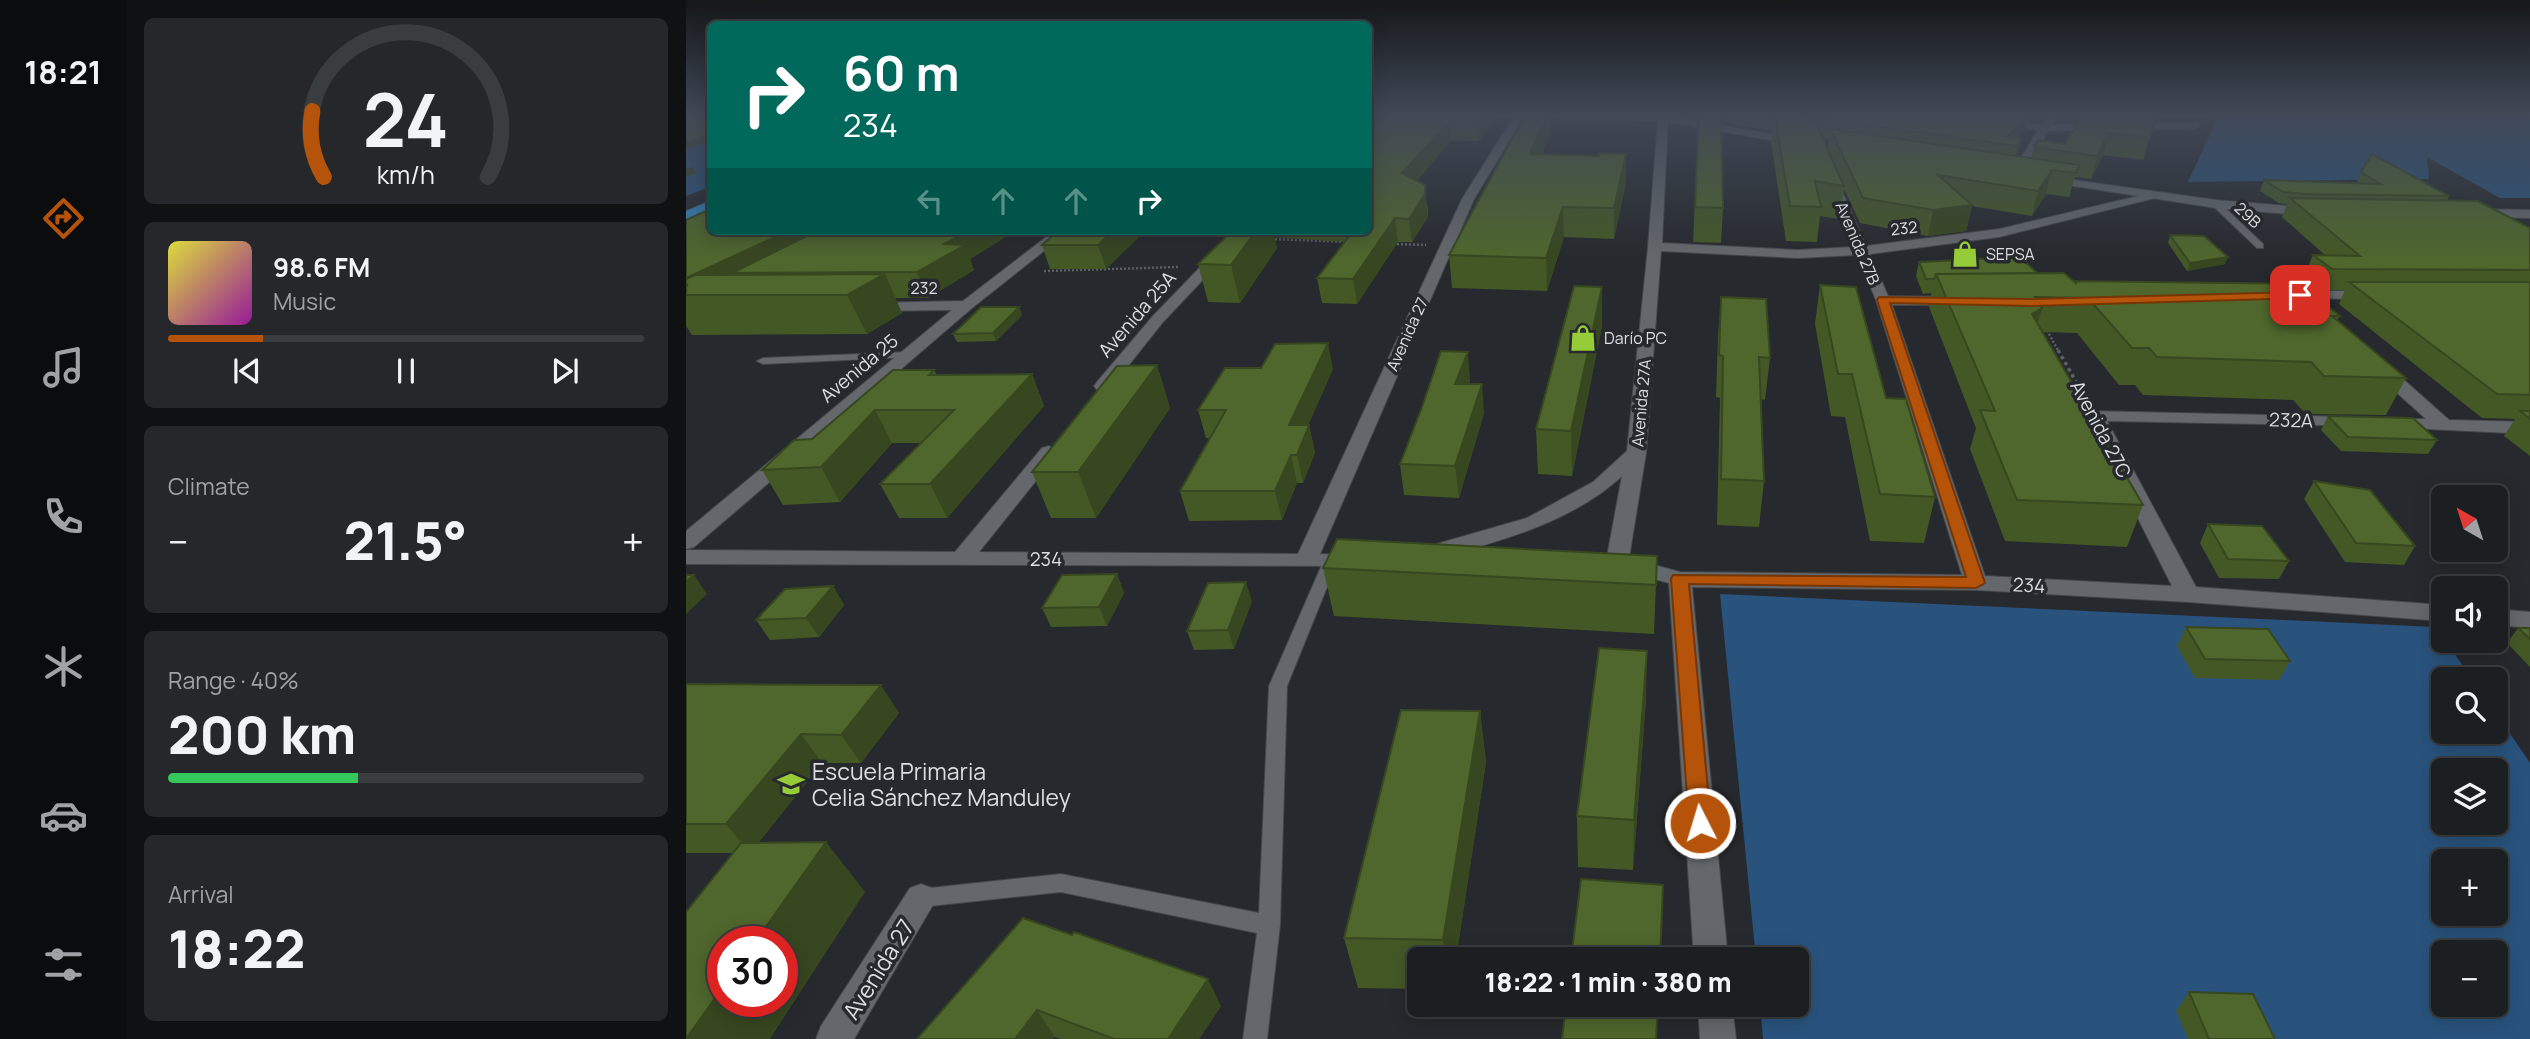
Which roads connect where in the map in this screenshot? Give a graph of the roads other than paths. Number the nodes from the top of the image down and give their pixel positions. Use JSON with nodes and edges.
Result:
{"nodes":[{"id":1,"x":1492,"y":161,"type":"edge"},
{"id":2,"x":1660,"y":161,"type":"edge"},
{"id":3,"x":2019,"y":161,"type":"edge"},
{"id":4,"x":1825,"y":167,"type":"edge"},
{"id":5,"x":2151,"y":195,"type":"junction"},
{"id":6,"x":2216,"y":204,"type":"junction"},
{"id":7,"x":707,"y":206,"type":"edge"},
{"id":8,"x":2326,"y":212,"type":"edge"},
{"id":9,"x":2458,"y":213,"type":"edge"},
{"id":10,"x":2498,"y":214,"type":"junction"},
{"id":11,"x":2530,"y":214,"type":"edge"},
{"id":12,"x":686,"y":215,"type":"edge"},
{"id":13,"x":2530,"y":230,"type":"edge"},
{"id":14,"x":1057,"y":235,"type":"edge"},
{"id":15,"x":1238,"y":235,"type":"edge"},
{"id":16,"x":2260,"y":246,"type":"dead end"},
{"id":17,"x":1655,"y":247,"type":"junction"},
{"id":18,"x":1861,"y":251,"type":"junction"},
{"id":19,"x":2300,"y":295,"type":"junction"},
{"id":20,"x":2380,"y":295,"type":"edge"},
{"id":21,"x":2272,"y":296,"type":"edge"},
{"id":22,"x":1883,"y":300,"type":"junction"},
{"id":23,"x":1977,"y":302,"type":"edge"},
{"id":24,"x":967,"y":305,"type":"junction"},
{"id":25,"x":860,"y":306,"type":"edge"},
{"id":26,"x":2318,"y":312,"type":"edge"},
{"id":27,"x":2365,"y":354,"type":"edge"},
{"id":28,"x":906,"y":355,"type":"junction"},
{"id":29,"x":763,"y":361,"type":"dead end"},
{"id":30,"x":1090,"y":402,"type":"edge"},
{"id":31,"x":2095,"y":415,"type":"joint"},
{"id":32,"x":2444,"y":425,"type":"junction"},
{"id":33,"x":2530,"y":428,"type":"edge"},
{"id":34,"x":1064,"y":433,"type":"edge"},
{"id":35,"x":1636,"y":453,"type":"junction"},
{"id":36,"x":686,"y":542,"type":"edge"},
{"id":37,"x":686,"y":557,"type":"edge"},
{"id":38,"x":962,"y":558,"type":"junction"},
{"id":39,"x":1306,"y":560,"type":"junction"},
{"id":40,"x":1331,"y":561,"type":"junction"},
{"id":41,"x":1381,"y":561,"type":"edge"},
{"id":42,"x":1472,"y":561,"type":"edge"},
{"id":43,"x":1591,"y":562,"type":"edge"},
{"id":44,"x":1617,"y":562,"type":"junction"},
{"id":45,"x":1679,"y":579,"type":"junction"},
{"id":46,"x":1976,"y":583,"type":"junction"},
{"id":47,"x":2188,"y":594,"type":"junction"},
{"id":48,"x":2431,"y":612,"type":"edge"},
{"id":49,"x":2508,"y":618,"type":"edge"},
{"id":50,"x":2530,"y":620,"type":"edge"},
{"id":51,"x":922,"y":898,"type":"joint"},
{"id":52,"x":1269,"y":925,"type":"junction"},
{"id":53,"x":1710,"y":947,"type":"edge"},
{"id":54,"x":1716,"y":1017,"type":"edge"},
{"id":55,"x":834,"y":1039,"type":"edge"},
{"id":56,"x":1255,"y":1039,"type":"edge"},
{"id":57,"x":1717,"y":1039,"type":"edge"}],
"edges":[{"from":1,"to":39,"type":"street","name":"Avenida 27"},
{"from":2,"to":17,"type":"street","name":"Avenida 27A"},
{"from":3,"to":5,"type":"street"},
{"from":4,"to":18,"type":"street","name":"Avenida 27B"},
{"from":5,"to":6,"type":"street"},
{"from":5,"to":18,"type":"street","name":"232"},
{"from":6,"to":8,"type":"street"},
{"from":6,"to":16,"type":"lane","name":"29B"},
{"from":7,"to":12,"type":"main road"},
{"from":9,"to":10,"type":"street"},
{"from":10,"to":11,"type":"street"},
{"from":10,"to":13,"type":"street"},
{"from":14,"to":24,"type":"street","name":"Avenida 25"},
{"from":15,"to":30,"type":"street","name":"Avenida 25A"},
{"from":17,"to":18,"type":"street","name":"232"},
{"from":17,"to":35,"type":"street","name":"Avenida 27A"},
{"from":18,"to":22,"type":"street","name":"Avenida 27B"},
{"from":19,"to":20,"type":"street"},
{"from":19,"to":21,"type":"street"},
{"from":19,"to":26,"type":"street"},
{"from":22,"to":23,"type":"street"},
{"from":22,"to":46,"type":"street","name":"Avenida 27B"},
{"from":24,"to":25,"type":"street","name":"232"},
{"from":24,"to":28,"type":"street","name":"Avenida 25"},
{"from":27,"to":32,"type":"street"},
{"from":28,"to":29,"type":"lane"},
{"from":28,"to":36,"type":"street","name":"Avenida 25"},
{"from":31,"to":32,"type":"street","name":"232A"},
{"from":31,"to":47,"type":"street","name":"Avenida 27C"},
{"from":32,"to":33,"type":"street","name":"232A"},
{"from":34,"to":38,"type":"street"},
{"from":35,"to":42,"type":"street"},
{"from":35,"to":44,"type":"street","name":"Avenida 27A"},
{"from":37,"to":38,"type":"street","name":"234"},
{"from":38,"to":39,"type":"street","name":"234"},
{"from":39,"to":40,"type":"street","name":"234"},
{"from":40,"to":41,"type":"street","name":"234"},
{"from":40,"to":52,"type":"lane"},
{"from":43,"to":44,"type":"street","name":"234"},
{"from":44,"to":45,"type":"street","name":"234"},
{"from":45,"to":46,"type":"street","name":"234"},
{"from":45,"to":53,"type":"street"},
{"from":46,"to":47,"type":"street","name":"234"},
{"from":47,"to":48,"type":"street","name":"234"},
{"from":49,"to":50,"type":"street"},
{"from":51,"to":52,"type":"lane"},
{"from":51,"to":55,"type":"street","name":"Avenida 27"},
{"from":52,"to":56,"type":"lane"},
{"from":54,"to":57,"type":"street"}]}
